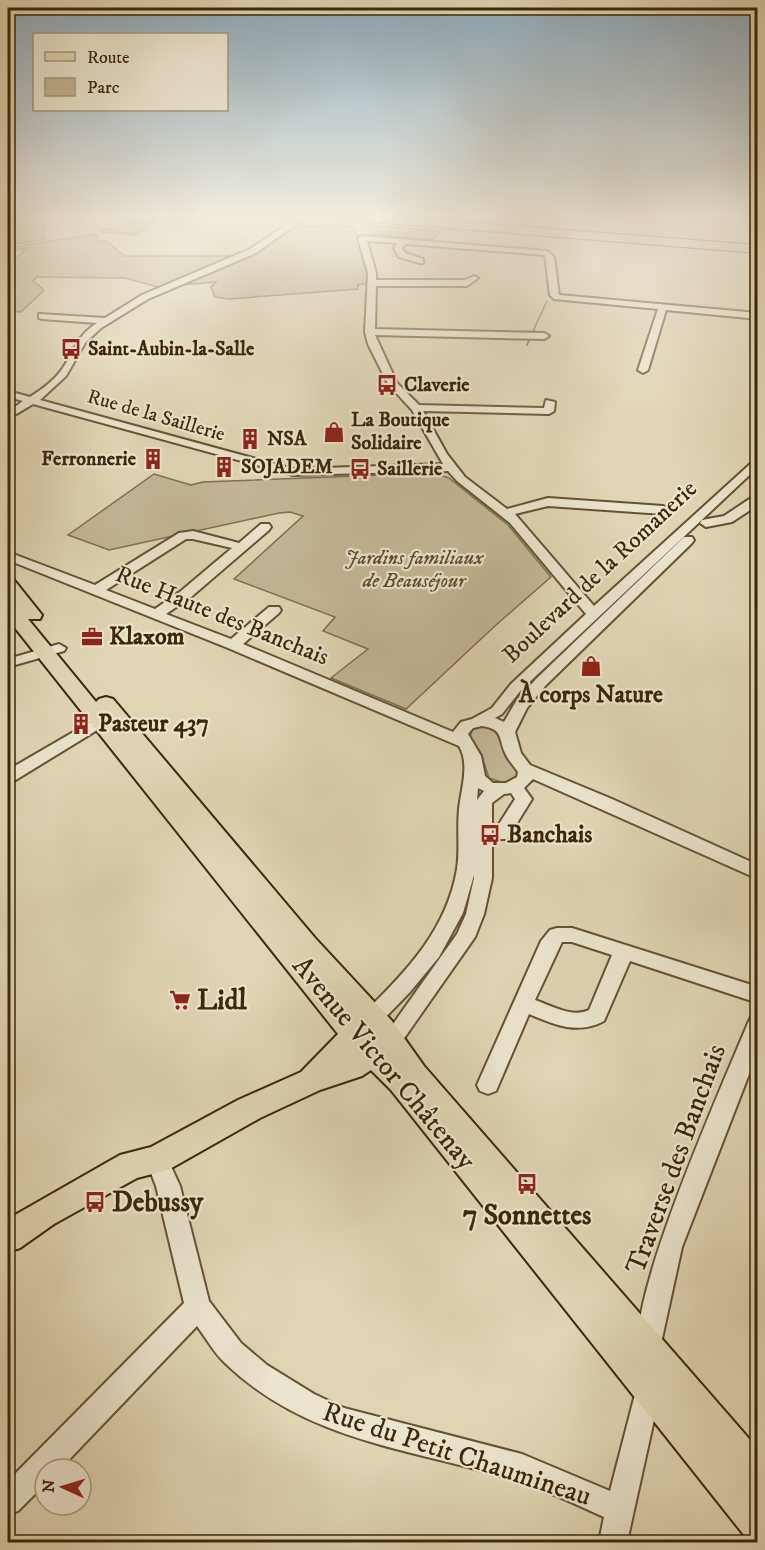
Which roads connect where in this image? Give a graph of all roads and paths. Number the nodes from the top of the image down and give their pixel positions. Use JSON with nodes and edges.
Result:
{"nodes":[{"id":1,"x":168,"y":287,"type":"edge"},
{"id":2,"x":372,"y":287,"type":"edge"},
{"id":3,"x":553,"y":287,"type":"edge"},
{"id":4,"x":663,"y":307,"type":"junction"},
{"id":5,"x":42,"y":316,"type":"dead end"},
{"id":6,"x":758,"y":316,"type":"edge"},
{"id":7,"x":107,"y":321,"type":"junction"},
{"id":8,"x":370,"y":332,"type":"junction"},
{"id":9,"x":535,"y":336,"type":"dead end"},
{"id":10,"x":643,"y":370,"type":"dead end"},
{"id":11,"x":8,"y":394,"type":"edge"},
{"id":12,"x":31,"y":400,"type":"junction"},
{"id":13,"x":550,"y":402,"type":"dead end"},
{"id":14,"x":416,"y":408,"type":"junction"},
{"id":15,"x":8,"y":416,"type":"edge"},
{"id":16,"x":758,"y":460,"type":"edge"},
{"id":17,"x":451,"y":467,"type":"junction"},
{"id":18,"x":758,"y":474,"type":"edge"},
{"id":19,"x":758,"y":500,"type":"edge"},
{"id":20,"x":663,"y":510,"type":"dead end"},
{"id":21,"x":506,"y":513,"type":"junction"},
{"id":22,"x":706,"y":523,"type":"junction"},
{"id":23,"x":264,"y":527,"type":"dead end"},
{"id":24,"x":241,"y":547,"type":"junction"},
{"id":25,"x":8,"y":556,"type":"edge"},
{"id":26,"x":8,"y":584,"type":"edge"},
{"id":27,"x":95,"y":591,"type":"junction"},
{"id":28,"x":575,"y":591,"type":"junction"},
{"id":29,"x":606,"y":600,"type":"junction"},
{"id":30,"x":8,"y":606,"type":"edge"},
{"id":31,"x":274,"y":610,"type":"dead end"},
{"id":32,"x":155,"y":615,"type":"junction"},
{"id":33,"x":598,"y":617,"type":"junction"},
{"id":34,"x":233,"y":645,"type":"junction"},
{"id":35,"x":51,"y":650,"type":"junction"},
{"id":36,"x":8,"y":663,"type":"edge"},
{"id":37,"x":86,"y":691,"type":"junction"},
{"id":38,"x":101,"y":721,"type":"junction"},
{"id":39,"x":474,"y":722,"type":"junction"},
{"id":40,"x":417,"y":723,"type":"junction"},
{"id":41,"x":507,"y":732,"type":"junction"},
{"id":42,"x":469,"y":749,"type":"junction"},
{"id":43,"x":525,"y":769,"type":"junction"},
{"id":44,"x":8,"y":777,"type":"edge"},
{"id":45,"x":563,"y":786,"type":"junction"},
{"id":46,"x":511,"y":787,"type":"junction"},
{"id":47,"x":501,"y":836,"type":"dead end"},
{"id":48,"x":758,"y":873,"type":"edge"},
{"id":49,"x":455,"y":934,"type":"junction"},
{"id":50,"x":625,"y":953,"type":"junction"},
{"id":51,"x":758,"y":995,"type":"edge"},
{"id":52,"x":525,"y":1004,"type":"junction"},
{"id":53,"x":758,"y":1023,"type":"edge"},
{"id":54,"x":373,"y":1037,"type":"junction"},
{"id":55,"x":488,"y":1085,"type":"dead end"},
{"id":56,"x":157,"y":1160,"type":"junction"},
{"id":57,"x":8,"y":1237,"type":"edge"},
{"id":58,"x":8,"y":1251,"type":"edge"},
{"id":59,"x":198,"y":1307,"type":"junction"},
{"id":60,"x":649,"y":1350,"type":"junction"},
{"id":61,"x":648,"y":1388,"type":"junction"},
{"id":62,"x":758,"y":1479,"type":"edge"},
{"id":63,"x":8,"y":1501,"type":"edge"},
{"id":64,"x":620,"y":1509,"type":"junction"},
{"id":65,"x":758,"y":1521,"type":"edge"},
{"id":66,"x":613,"y":1542,"type":"edge"}],
"edges":[{"from":1,"to":7,"type":"street"},
{"from":2,"to":8,"type":"street"},
{"from":3,"to":4,"type":"street"},
{"from":4,"to":6,"type":"street"},
{"from":4,"to":10,"type":"street"},
{"from":5,"to":7,"type":"street"},
{"from":7,"to":12,"type":"street"},
{"from":8,"to":9,"type":"street"},
{"from":8,"to":14,"type":"street"},
{"from":11,"to":12,"type":"street","name":"Rue de la Saillerie"},
{"from":12,"to":15,"type":"street"},
{"from":12,"to":17,"type":"street","name":"Rue de la Saillerie"},
{"from":13,"to":14,"type":"street"},
{"from":14,"to":17,"type":"street"},
{"from":16,"to":29,"type":"street","name":"Boulevard de la Romanerie"},
{"from":17,"to":21,"type":"street"},
{"from":18,"to":22,"type":"street","name":"Boulevard de la Romanerie"},
{"from":19,"to":22,"type":"street","name":"Boulevard de la Romanerie"},
{"from":20,"to":21,"type":"street"},
{"from":21,"to":28,"type":"street"},
{"from":22,"to":33,"type":"street","name":"Boulevard de la Romanerie"},
{"from":23,"to":24,"type":"street"},
{"from":24,"to":27,"type":"street"},
{"from":24,"to":32,"type":"street"},
{"from":25,"to":27,"type":"street","name":"Rue Haute des Banchais"},
{"from":26,"to":35,"type":"main road","name":"Avenue Victor Châtenay"},
{"from":27,"to":32,"type":"street","name":"Rue Haute des Banchais"},
{"from":28,"to":29,"type":"street"},
{"from":28,"to":33,"type":"street"},
{"from":29,"to":33,"type":"street"},
{"from":30,"to":35,"type":"main road","name":"Avenue Victor Châtenay"},
{"from":31,"to":34,"type":"street"},
{"from":32,"to":34,"type":"street","name":"Rue Haute des Banchais"},
{"from":33,"to":39,"type":"street","name":"Boulevard de la Romanerie"},
{"from":33,"to":41,"type":"street","name":"Boulevard de la Romanerie"},
{"from":34,"to":40,"type":"street","name":"Rue Haute des Banchais"},
{"from":35,"to":36,"type":"street"},
{"from":35,"to":37,"type":"main road","name":"Avenue Victor Châtenay"},
{"from":37,"to":38,"type":"main road","name":"Avenue Victor Châtenay"},
{"from":37,"to":54,"type":"main road","name":"Avenue Victor Châtenay"},
{"from":38,"to":44,"type":"street"},
{"from":38,"to":54,"type":"main road","name":"Avenue Victor Châtenay"},
{"from":39,"to":40,"type":"street","name":"Rue Haute des Banchais"},
{"from":39,"to":41,"type":"street"},
{"from":39,"to":42,"type":"street"},
{"from":40,"to":42,"type":"street","name":"Rue Haute des Banchais"},
{"from":41,"to":43,"type":"street"},
{"from":42,"to":46,"type":"street"},
{"from":42,"to":49,"type":"street"},
{"from":43,"to":45,"type":"street"},
{"from":43,"to":46,"type":"street"},
{"from":45,"to":46,"type":"street"},
{"from":45,"to":48,"type":"street"},
{"from":46,"to":47,"type":"street"},
{"from":46,"to":49,"type":"street"},
{"from":49,"to":54,"type":"street"},
{"from":49,"to":54,"type":"street"},
{"from":50,"to":51,"type":"street"},
{"from":50,"to":52,"type":"street"},
{"from":50,"to":52,"type":"street"},
{"from":52,"to":55,"type":"street"},
{"from":53,"to":60,"type":"street","name":"Traverse des Banchais"},
{"from":54,"to":56,"type":"main road"},
{"from":54,"to":60,"type":"main road","name":"Avenue Victor Châtenay"},
{"from":54,"to":61,"type":"main road","name":"Avenue Victor Châtenay"},
{"from":56,"to":57,"type":"main road"},
{"from":56,"to":58,"type":"main road"},
{"from":56,"to":59,"type":"street","name":"Rue du Petit Chaumineau"},
{"from":59,"to":63,"type":"street"},
{"from":59,"to":64,"type":"street","name":"Rue du Petit Chaumineau"},
{"from":60,"to":61,"type":"street","name":"Traverse des Banchais"},
{"from":60,"to":62,"type":"main road","name":"Avenue Victor Châtenay"},
{"from":61,"to":64,"type":"street","name":"Traverse des Banchais"},
{"from":61,"to":65,"type":"main road","name":"Avenue Victor Châtenay"},
{"from":64,"to":66,"type":"street","name":"Rue du Petit Chaumineau"}]}
